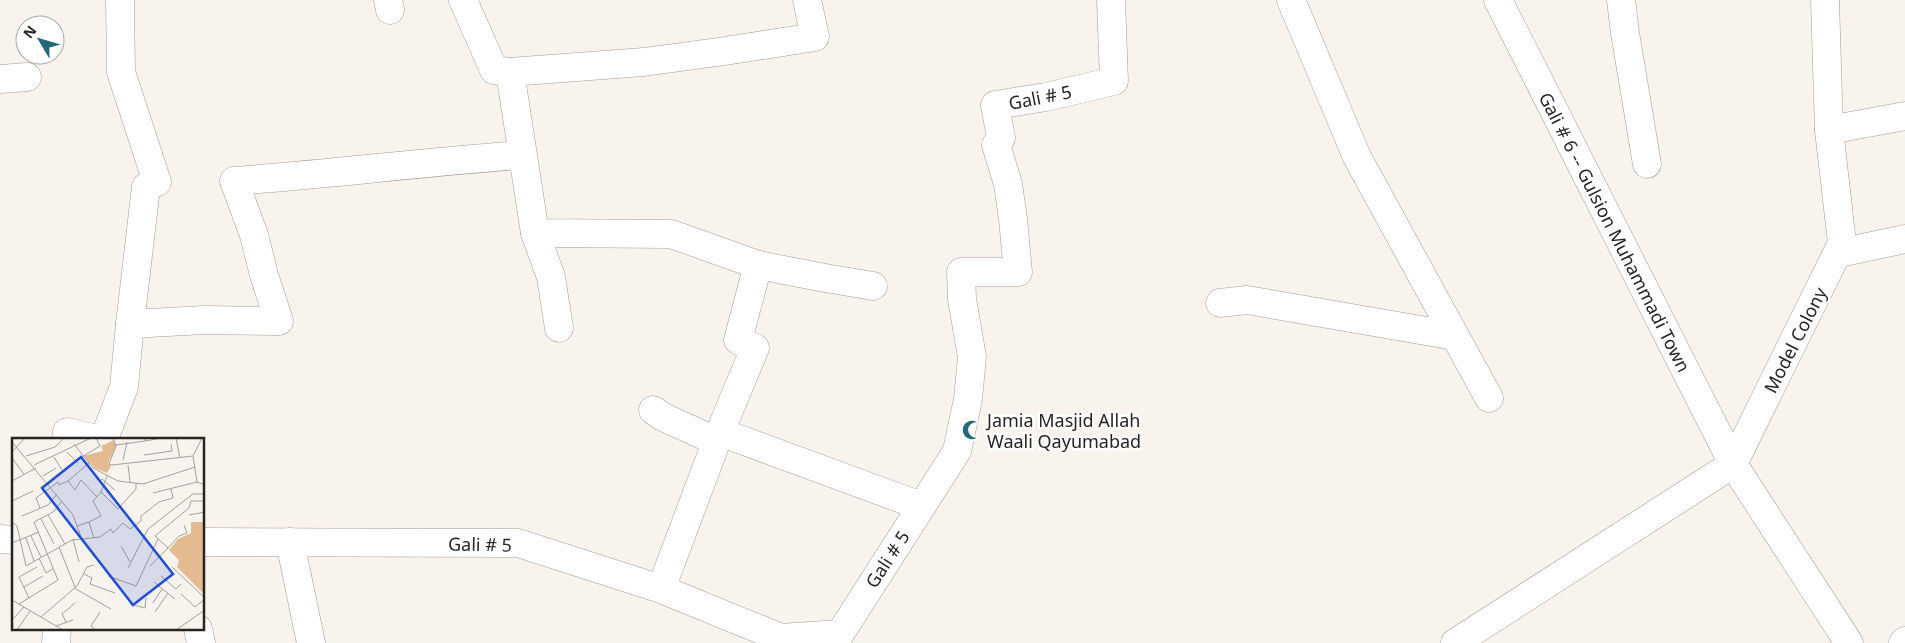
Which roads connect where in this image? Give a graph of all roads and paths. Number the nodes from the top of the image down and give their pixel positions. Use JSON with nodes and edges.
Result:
{"nodes":[{"id":1,"x":120,"y":0,"type":"edge"},
{"id":2,"x":463,"y":0,"type":"edge"},
{"id":3,"x":807,"y":0,"type":"edge"},
{"id":4,"x":1111,"y":0,"type":"edge"},
{"id":5,"x":1291,"y":0,"type":"edge"},
{"id":6,"x":1498,"y":0,"type":"edge"},
{"id":7,"x":1621,"y":0,"type":"edge"},
{"id":8,"x":1825,"y":0,"type":"edge"},
{"id":9,"x":510,"y":72,"type":"junction"},
{"id":10,"x":27,"y":77,"type":"dead end"},
{"id":11,"x":0,"y":78,"type":"edge"},
{"id":12,"x":1905,"y":116,"type":"edge"},
{"id":13,"x":1829,"y":130,"type":"junction"},
{"id":14,"x":521,"y":155,"type":"junction"},
{"id":15,"x":1647,"y":164,"type":"dead end"},
{"id":16,"x":535,"y":233,"type":"junction"},
{"id":17,"x":1905,"y":239,"type":"edge"},
{"id":18,"x":1838,"y":253,"type":"junction"},
{"id":19,"x":758,"y":265,"type":"junction"},
{"id":20,"x":873,"y":286,"type":"dead end"},
{"id":21,"x":1220,"y":303,"type":"dead end"},
{"id":22,"x":130,"y":324,"type":"junction"},
{"id":23,"x":559,"y":328,"type":"dead end"},
{"id":24,"x":1455,"y":336,"type":"junction"},
{"id":25,"x":1489,"y":398,"type":"dead end"},
{"id":26,"x":653,"y":410,"type":"dead end"},
{"id":27,"x":718,"y":436,"type":"junction"},
{"id":28,"x":66,"y":438,"type":"edge"},
{"id":29,"x":93,"y":438,"type":"edge"},
{"id":30,"x":104,"y":438,"type":"edge"},
{"id":31,"x":1733,"y":464,"type":"junction"},
{"id":32,"x":921,"y":506,"type":"junction"},
{"id":33,"x":205,"y":542,"type":"edge"},
{"id":34,"x":290,"y":542,"type":"junction"},
{"id":35,"x":661,"y":589,"type":"junction"},
{"id":36,"x":57,"y":630,"type":"edge"},
{"id":37,"x":198,"y":630,"type":"edge"},
{"id":38,"x":840,"y":634,"type":"junction"},
{"id":39,"x":56,"y":643,"type":"edge"},
{"id":40,"x":201,"y":643,"type":"edge"},
{"id":41,"x":311,"y":643,"type":"edge"},
{"id":42,"x":802,"y":643,"type":"edge"},
{"id":43,"x":1455,"y":643,"type":"edge"},
{"id":44,"x":1849,"y":643,"type":"edge"}],
"edges":[{"from":1,"to":22,"type":"street"},
{"from":2,"to":9,"type":"street"},
{"from":3,"to":9,"type":"street"},
{"from":4,"to":32,"type":"street","name":"Gali # 5"},
{"from":5,"to":24,"type":"street"},
{"from":6,"to":31,"type":"street","name":"Gali # 6 -- Gulsion Muhammadi Town"},
{"from":7,"to":15,"type":"street"},
{"from":8,"to":13,"type":"street","name":"Model Colony"},
{"from":9,"to":14,"type":"street"},
{"from":10,"to":11,"type":"street"},
{"from":12,"to":13,"type":"street"},
{"from":13,"to":18,"type":"street","name":"Model Colony"},
{"from":14,"to":16,"type":"street"},
{"from":14,"to":22,"type":"street"},
{"from":16,"to":19,"type":"street"},
{"from":16,"to":23,"type":"street"},
{"from":17,"to":18,"type":"street"},
{"from":18,"to":31,"type":"street","name":"Model Colony"},
{"from":19,"to":20,"type":"street"},
{"from":19,"to":27,"type":"street"},
{"from":21,"to":24,"type":"street"},
{"from":22,"to":30,"type":"street"},
{"from":24,"to":25,"type":"street"},
{"from":26,"to":27,"type":"street"},
{"from":27,"to":32,"type":"street"},
{"from":27,"to":35,"type":"street"},
{"from":28,"to":29,"type":"street"},
{"from":31,"to":43,"type":"street"},
{"from":31,"to":44,"type":"street"},
{"from":32,"to":38,"type":"street","name":"Gali # 5"},
{"from":33,"to":34,"type":"street","name":"Gali # 5"},
{"from":34,"to":35,"type":"street","name":"Gali # 5"},
{"from":34,"to":41,"type":"street"},
{"from":35,"to":38,"type":"street","name":"Gali # 5"},
{"from":36,"to":39,"type":"street"},
{"from":37,"to":40,"type":"street"},
{"from":38,"to":42,"type":"street"}]}
